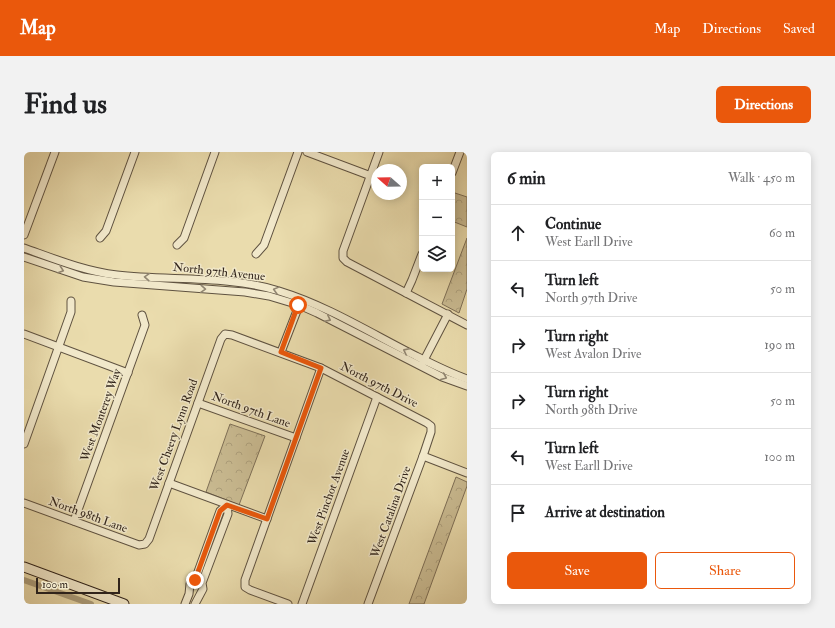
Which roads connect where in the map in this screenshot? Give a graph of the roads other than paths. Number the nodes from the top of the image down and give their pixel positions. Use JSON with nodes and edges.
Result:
{"nodes":[{"id":1,"x":55,"y":152,"type":"edge"},
{"id":2,"x":135,"y":152,"type":"edge"},
{"id":3,"x":215,"y":152,"type":"edge"},
{"id":4,"x":298,"y":152,"type":"edge"},
{"id":5,"x":307,"y":152,"type":"edge"},
{"id":6,"x":379,"y":152,"type":"edge"},
{"id":7,"x":460,"y":152,"type":"edge"},
{"id":8,"x":455,"y":165,"type":"edge"},
{"id":9,"x":370,"y":176,"type":"junction"},
{"id":10,"x":24,"y":235,"type":"edge"},
{"id":11,"x":100,"y":238,"type":"dead end"},
{"id":12,"x":177,"y":245,"type":"dead end"},
{"id":13,"x":24,"y":248,"type":"edge"},
{"id":14,"x":256,"y":254,"type":"dead end"},
{"id":15,"x":24,"y":257,"type":"edge"},
{"id":16,"x":419,"y":262,"type":"edge"},
{"id":17,"x":406,"y":293,"type":"junction"},
{"id":18,"x":70,"y":301,"type":"dead end"},
{"id":19,"x":300,"y":302,"type":"junction"},
{"id":20,"x":448,"y":314,"type":"junction"},
{"id":21,"x":142,"y":315,"type":"dead end"},
{"id":22,"x":467,"y":324,"type":"edge"},
{"id":23,"x":24,"y":334,"type":"edge"},
{"id":24,"x":226,"y":334,"type":"joint"},
{"id":25,"x":59,"y":347,"type":"junction"},
{"id":26,"x":281,"y":352,"type":"junction"},
{"id":27,"x":422,"y":363,"type":"junction"},
{"id":28,"x":321,"y":368,"type":"junction"},
{"id":29,"x":128,"y":373,"type":"junction"},
{"id":30,"x":467,"y":379,"type":"edge"},
{"id":31,"x":467,"y":386,"type":"edge"},
{"id":32,"x":377,"y":397,"type":"junction"},
{"id":33,"x":198,"y":403,"type":"junction"},
{"id":34,"x":431,"y":426,"type":"joint"},
{"id":35,"x":296,"y":438,"type":"junction"},
{"id":36,"x":24,"y":444,"type":"edge"},
{"id":37,"x":423,"y":456,"type":"junction"},
{"id":38,"x":467,"y":473,"type":"edge"},
{"id":39,"x":169,"y":483,"type":"junction"},
{"id":40,"x":24,"y":503,"type":"edge"},
{"id":41,"x":227,"y":505,"type":"junction"},
{"id":42,"x":267,"y":519,"type":"junction"},
{"id":43,"x":74,"y":521,"type":"junction"},
{"id":44,"x":145,"y":544,"type":"joint"},
{"id":45,"x":24,"y":568,"type":"edge"},
{"id":46,"x":199,"y":581,"type":"junction"},
{"id":47,"x":124,"y":604,"type":"edge"},
{"id":48,"x":185,"y":604,"type":"edge"},
{"id":49,"x":195,"y":604,"type":"edge"},
{"id":50,"x":288,"y":604,"type":"edge"},
{"id":51,"x":302,"y":604,"type":"edge"},
{"id":52,"x":368,"y":604,"type":"edge"}],
"edges":[{"from":1,"to":10,"type":"street"},
{"from":2,"to":11,"type":"street"},
{"from":3,"to":12,"type":"street"},
{"from":4,"to":14,"type":"street"},
{"from":5,"to":9,"type":"street"},
{"from":6,"to":9,"type":"street"},
{"from":7,"to":8,"type":"street"},
{"from":9,"to":17,"type":"street"},
{"from":19,"to":13,"type":"street","name":"North 97th Avenue","one_way":true},
{"from":15,"to":19,"type":"street","name":"North 97th Avenue","one_way":true},
{"from":16,"to":17,"type":"street"},
{"from":17,"to":20,"type":"street"},
{"from":18,"to":25,"type":"street"},
{"from":19,"to":26,"type":"street"},
{"from":19,"to":27,"type":"street","name":"North 97th Avenue"},
{"from":20,"to":22,"type":"street"},
{"from":20,"to":27,"type":"street"},
{"from":21,"to":29,"type":"street","name":"West Monterey Way"},
{"from":23,"to":25,"type":"street"},
{"from":24,"to":26,"type":"street","name":"North 97th Drive"},
{"from":24,"to":33,"type":"street","name":"West Cheery Lynn Road"},
{"from":25,"to":29,"type":"street"},
{"from":25,"to":36,"type":"street"},
{"from":26,"to":28,"type":"street","name":"North 97th Drive"},
{"from":27,"to":30,"type":"street","name":"North 97th Avenue"},
{"from":27,"to":31,"type":"street","name":"North 97th Avenue","one_way":true},
{"from":28,"to":32,"type":"street","name":"North 97th Drive"},
{"from":28,"to":35,"type":"street"},
{"from":29,"to":43,"type":"street","name":"West Monterey Way"},
{"from":32,"to":34,"type":"street","name":"North 97th Drive"},
{"from":32,"to":51,"type":"street","name":"West Pinchot Avenue"},
{"from":33,"to":35,"type":"street","name":"North 97th Lane"},
{"from":33,"to":39,"type":"street","name":"West Cheery Lynn Road"},
{"from":34,"to":37,"type":"street","name":"West Catalina Drive"},
{"from":35,"to":42,"type":"street"},
{"from":37,"to":38,"type":"street"},
{"from":37,"to":52,"type":"street","name":"West Catalina Drive"},
{"from":39,"to":41,"type":"street"},
{"from":39,"to":44,"type":"street","name":"West Cheery Lynn Road"},
{"from":40,"to":43,"type":"street","name":"North 98th Lane"},
{"from":41,"to":42,"type":"street"},
{"from":41,"to":46,"type":"street"},
{"from":42,"to":50,"type":"street"},
{"from":43,"to":44,"type":"street","name":"North 98th Lane"},
{"from":45,"to":47,"type":"main road"},
{"from":46,"to":48,"type":"street"},
{"from":46,"to":49,"type":"street"}]}
